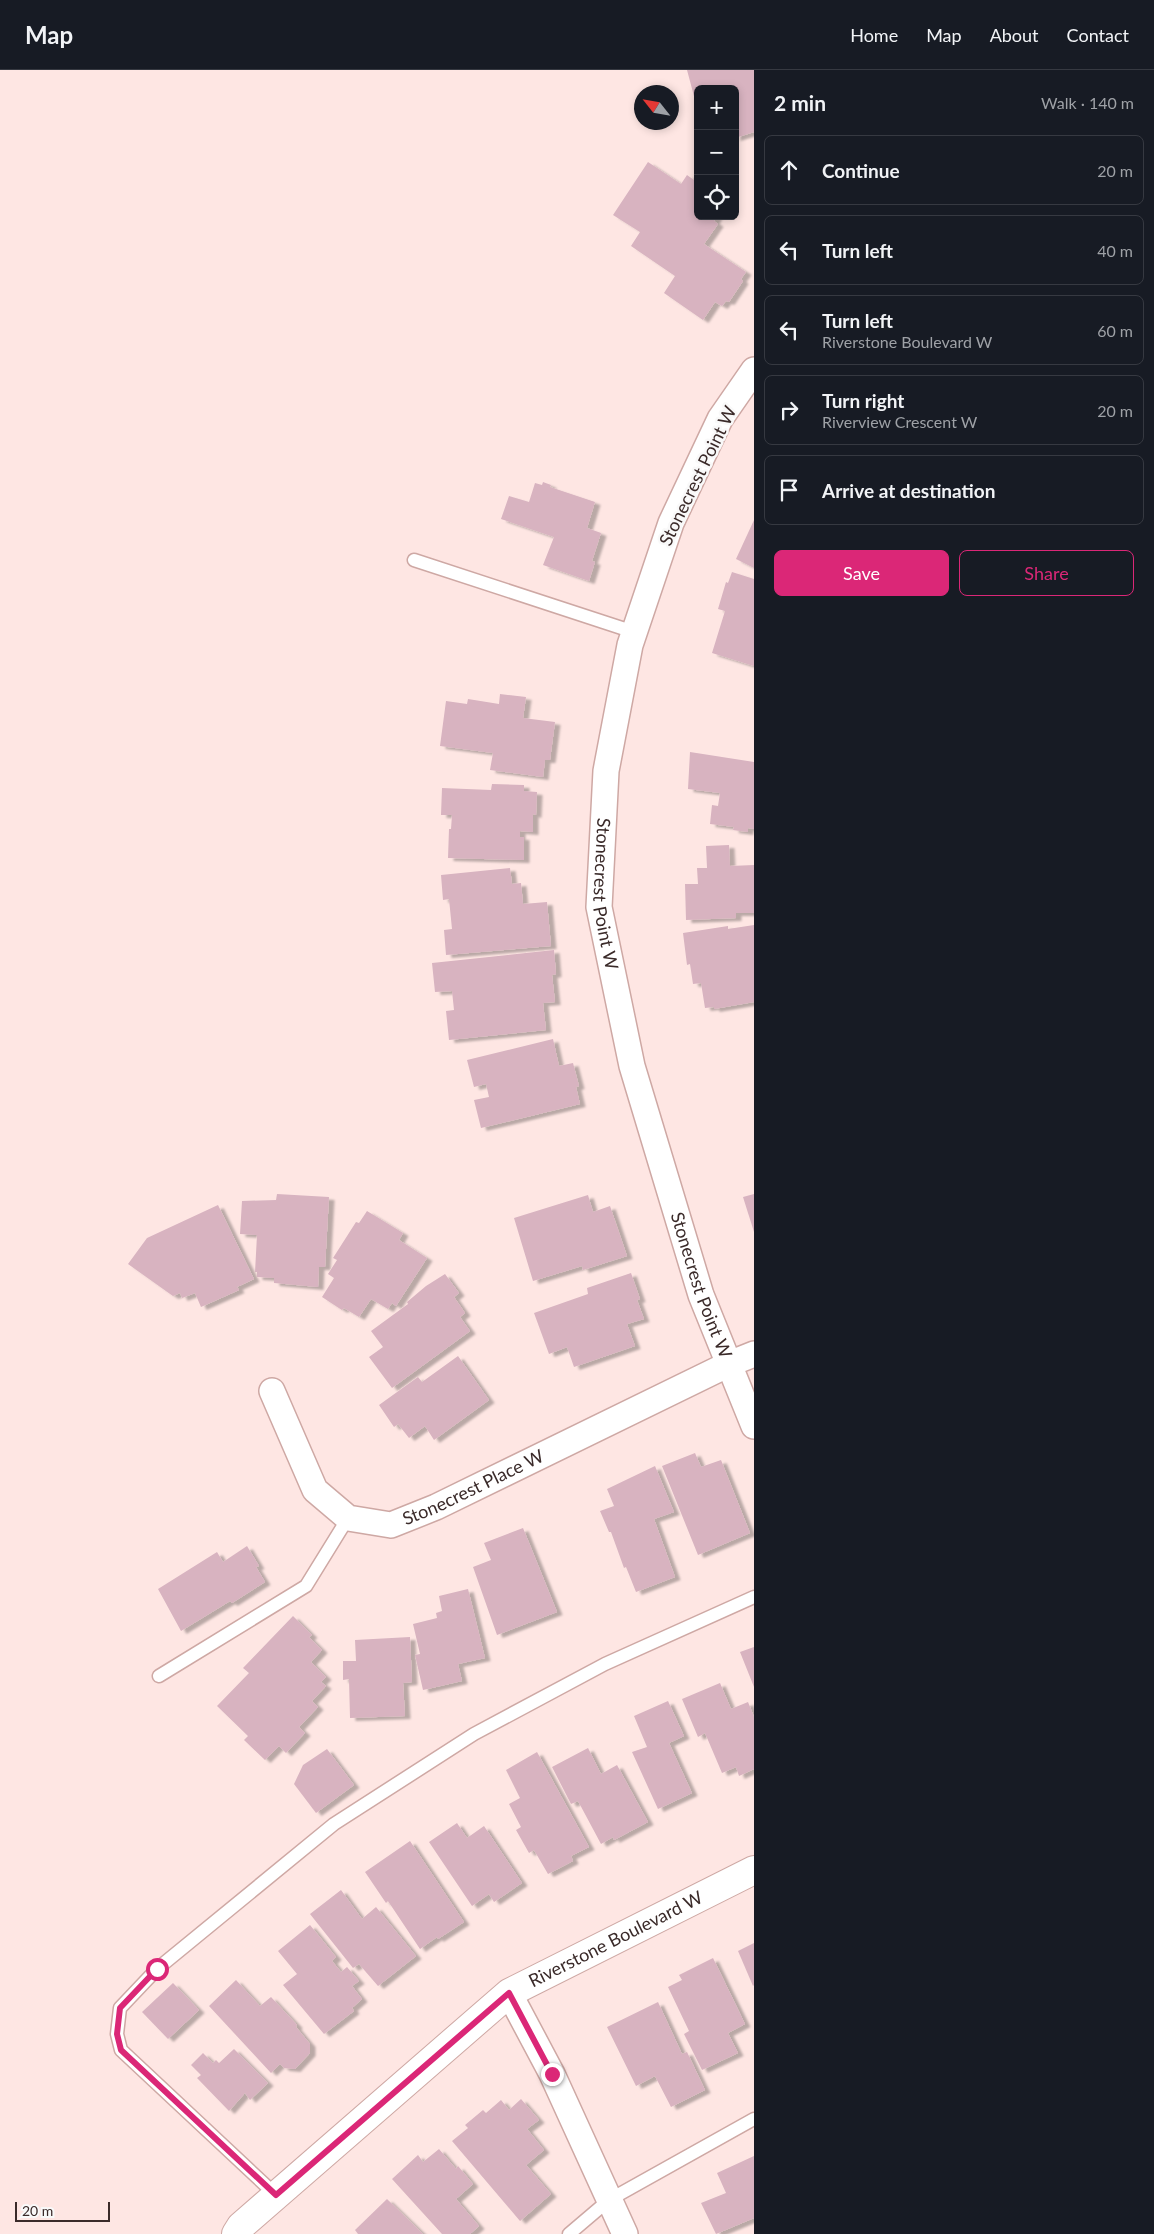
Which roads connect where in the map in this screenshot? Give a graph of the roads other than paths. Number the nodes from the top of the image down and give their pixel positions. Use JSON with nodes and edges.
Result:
{"nodes":[{"id":1,"x":754,"y":370,"type":"edge"},
{"id":2,"x":414,"y":560,"type":"dead end"},
{"id":3,"x":634,"y":632,"type":"junction"},
{"id":4,"x":754,"y":1354,"type":"edge"},
{"id":5,"x":729,"y":1364,"type":"junction"},
{"id":6,"x":272,"y":1391,"type":"dead end"},
{"id":7,"x":754,"y":1426,"type":"edge"},
{"id":8,"x":348,"y":1518,"type":"junction"},
{"id":9,"x":754,"y":1597,"type":"edge"},
{"id":10,"x":159,"y":1676,"type":"dead end"},
{"id":11,"x":754,"y":1870,"type":"edge"},
{"id":12,"x":509,"y":1993,"type":"junction"},
{"id":13,"x":754,"y":2119,"type":"edge"},
{"id":14,"x":276,"y":2195,"type":"junction"},
{"id":15,"x":610,"y":2200,"type":"junction"},
{"id":16,"x":236,"y":2234,"type":"edge"},
{"id":17,"x":569,"y":2234,"type":"edge"},
{"id":18,"x":625,"y":2234,"type":"edge"}],
"edges":[{"from":1,"to":3,"type":"street","name":"Stonecrest Point W"},
{"from":2,"to":3,"type":"lane"},
{"from":3,"to":5,"type":"street","name":"Stonecrest Point W"},
{"from":4,"to":5,"type":"street","name":"Stonecrest Place W"},
{"from":5,"to":7,"type":"street","name":"Stonecrest Point W"},
{"from":5,"to":8,"type":"street","name":"Stonecrest Place W"},
{"from":6,"to":8,"type":"street"},
{"from":8,"to":10,"type":"lane"},
{"from":9,"to":14,"type":"lane"},
{"from":11,"to":12,"type":"street","name":"Riverstone Boulevard W"},
{"from":12,"to":14,"type":"street","name":"Riverstone Boulevard W"},
{"from":12,"to":15,"type":"street"},
{"from":13,"to":15,"type":"lane"},
{"from":14,"to":16,"type":"street","name":"Riverstone Boulevard W"},
{"from":15,"to":17,"type":"lane"},
{"from":15,"to":18,"type":"street"}]}
